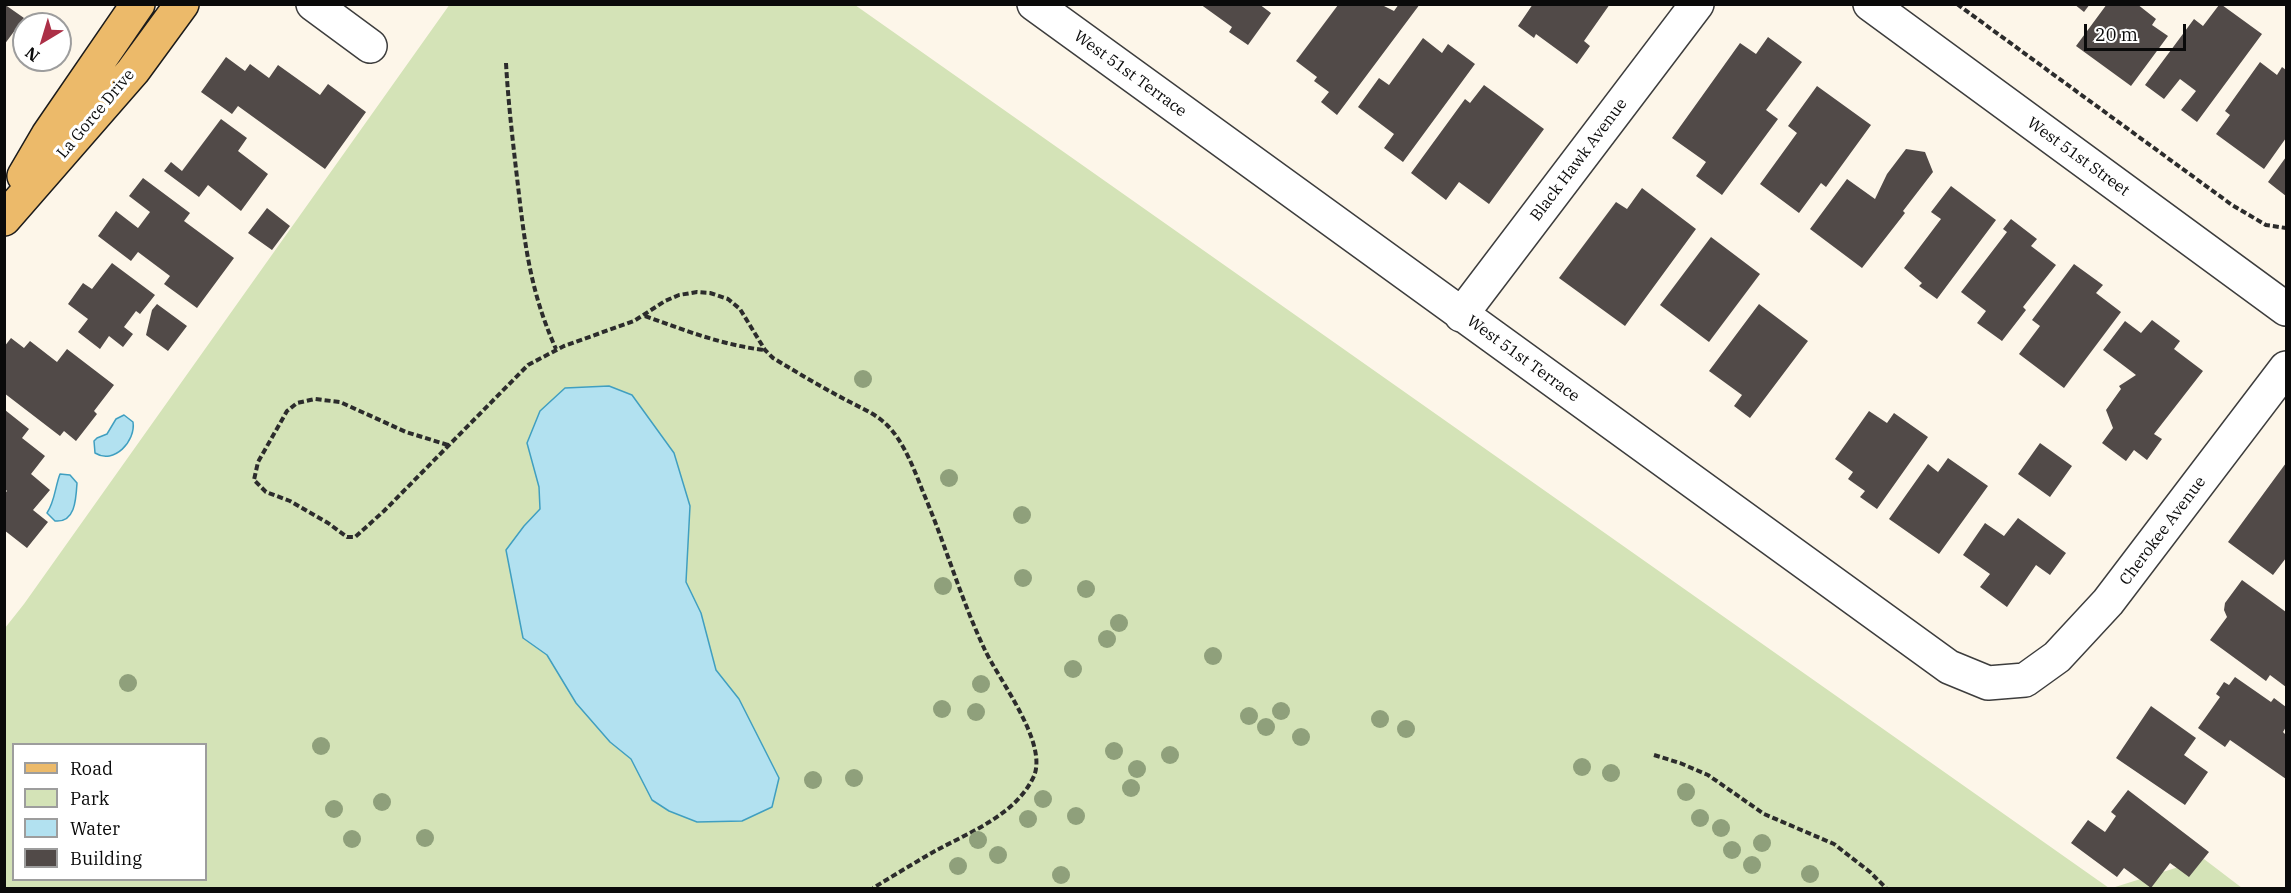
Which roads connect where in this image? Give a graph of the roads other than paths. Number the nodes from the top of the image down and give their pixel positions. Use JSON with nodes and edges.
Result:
{"nodes":[{"id":1,"x":138,"y":4,"type":"edge"},
{"id":2,"x":182,"y":4,"type":"edge"},
{"id":3,"x":313,"y":4,"type":"edge"},
{"id":4,"x":1034,"y":4,"type":"edge"},
{"id":5,"x":1697,"y":4,"type":"edge"},
{"id":6,"x":1870,"y":4,"type":"edge"},
{"id":7,"x":370,"y":46,"type":"dead end"},
{"id":8,"x":4,"y":209,"type":"edge"},
{"id":9,"x":4,"y":219,"type":"edge"},
{"id":10,"x":2286,"y":309,"type":"edge"},
{"id":11,"x":1461,"y":315,"type":"junction"},
{"id":12,"x":2286,"y":368,"type":"edge"},
{"id":13,"x":2025,"y":680,"type":"joint"}],
"edges":[{"from":1,"to":8,"type":"main road","name":"La Gorce Drive"},
{"from":2,"to":9,"type":"main road","name":"La Gorce Drive"},
{"from":3,"to":7,"type":"street"},
{"from":4,"to":11,"type":"street","name":"West 51st Terrace"},
{"from":5,"to":11,"type":"street","name":"Black Hawk Avenue"},
{"from":6,"to":10,"type":"street","name":"West 51st Street"},
{"from":11,"to":13,"type":"street","name":"West 51st Terrace"},
{"from":12,"to":13,"type":"street","name":"Cherokee Avenue"}]}
